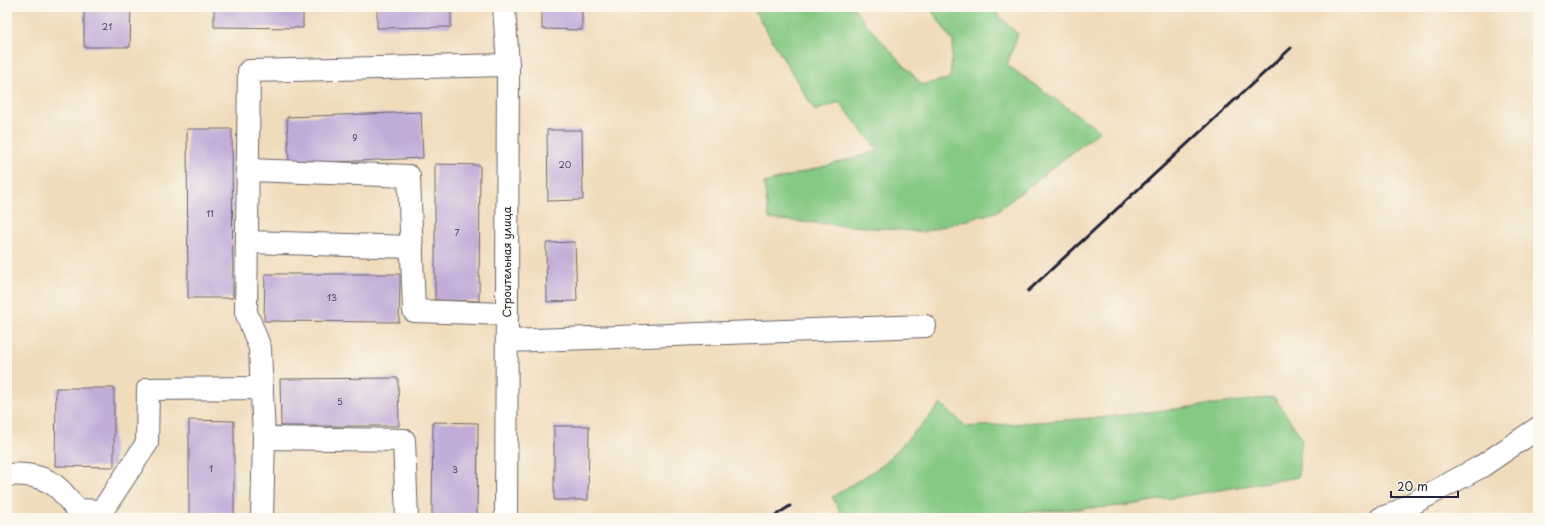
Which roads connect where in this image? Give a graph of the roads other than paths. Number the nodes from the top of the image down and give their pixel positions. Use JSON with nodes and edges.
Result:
{"nodes":[{"id":1,"x":504,"y":7,"type":"edge"},
{"id":2,"x":508,"y":65,"type":"junction"},
{"id":3,"x":247,"y":170,"type":"junction"},
{"id":4,"x":246,"y":242,"type":"junction"},
{"id":5,"x":412,"y":247,"type":"junction"},
{"id":6,"x":507,"y":314,"type":"junction"},
{"id":7,"x":925,"y":326,"type":"dead end"},
{"id":8,"x":506,"y":342,"type":"junction"},
{"id":9,"x":262,"y":388,"type":"junction"},
{"id":10,"x":1538,"y":428,"type":"edge"},
{"id":11,"x":264,"y":438,"type":"junction"},
{"id":12,"x":7,"y":475,"type":"edge"},
{"id":13,"x":102,"y":514,"type":"edge"},
{"id":14,"x":262,"y":518,"type":"edge"},
{"id":15,"x":407,"y":518,"type":"edge"},
{"id":16,"x":506,"y":518,"type":"edge"},
{"id":17,"x":1381,"y":518,"type":"edge"}],
"edges":[{"from":1,"to":2,"type":"street","name":"Строительная улица"},
{"from":2,"to":3,"type":"street"},
{"from":2,"to":6,"type":"street","name":"Строительная улица"},
{"from":3,"to":4,"type":"street"},
{"from":3,"to":5,"type":"street"},
{"from":4,"to":5,"type":"street"},
{"from":4,"to":9,"type":"street"},
{"from":5,"to":6,"type":"street"},
{"from":6,"to":8,"type":"street","name":"Строительная улица"},
{"from":7,"to":8,"type":"street"},
{"from":8,"to":16,"type":"street","name":"Строительная улица"},
{"from":9,"to":11,"type":"street"},
{"from":9,"to":13,"type":"street"},
{"from":10,"to":17,"type":"street"},
{"from":11,"to":14,"type":"street"},
{"from":11,"to":15,"type":"street"},
{"from":12,"to":13,"type":"street"}]}
